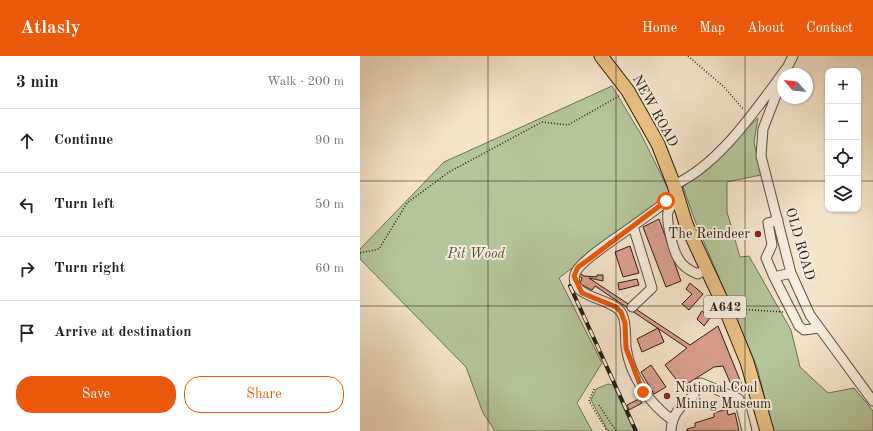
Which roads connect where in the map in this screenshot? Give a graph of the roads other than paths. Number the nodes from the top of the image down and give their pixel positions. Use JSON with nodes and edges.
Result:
{"nodes":[{"id":1,"x":601,"y":56,"type":"edge"},
{"id":2,"x":793,"y":56,"type":"edge"},
{"id":3,"x":787,"y":68,"type":"edge"},
{"id":4,"x":777,"y":82,"type":"edge"},
{"id":5,"x":777,"y":92,"type":"edge"},
{"id":6,"x":677,"y":194,"type":"junction"},
{"id":7,"x":778,"y":220,"type":"junction"},
{"id":8,"x":633,"y":226,"type":"junction"},
{"id":9,"x":707,"y":268,"type":"junction"},
{"id":10,"x":791,"y":274,"type":"junction"},
{"id":11,"x":774,"y":277,"type":"junction"},
{"id":12,"x":628,"y":311,"type":"junction"},
{"id":13,"x":819,"y":328,"type":"junction"},
{"id":14,"x":873,"y":401,"type":"edge"},
{"id":15,"x":672,"y":420,"type":"junction"},
{"id":16,"x":671,"y":431,"type":"edge"},
{"id":17,"x":747,"y":431,"type":"edge"},
{"id":18,"x":767,"y":431,"type":"edge"}],
"edges":[{"from":1,"to":6,"type":"highway","name":"NEW ROAD","number":"A642"},
{"from":2,"to":3,"type":"street","name":"OLD ROAD"},
{"from":4,"to":6,"type":"street","name":"OLD ROAD"},
{"from":5,"to":7,"type":"street","name":"OLD ROAD"},
{"from":6,"to":8,"type":"street","name":"OLD ROAD"},
{"from":6,"to":9,"type":"highway","number":"A642"},
{"from":6,"to":9,"type":"street"},
{"from":7,"to":10,"type":"street","name":"OLD ROAD"},
{"from":7,"to":11,"type":"street"},
{"from":8,"to":12,"type":"street"},
{"from":8,"to":12,"type":"street","name":"OLD ROAD"},
{"from":9,"to":18,"type":"highway","number":"A642"},
{"from":10,"to":11,"type":"street"},
{"from":10,"to":13,"type":"street","name":"OLD ROAD"},
{"from":11,"to":13,"type":"street"},
{"from":12,"to":15,"type":"street"},
{"from":13,"to":14,"type":"street","name":"OLD ROAD"},
{"from":15,"to":16,"type":"street"},
{"from":15,"to":17,"type":"street"}]}
